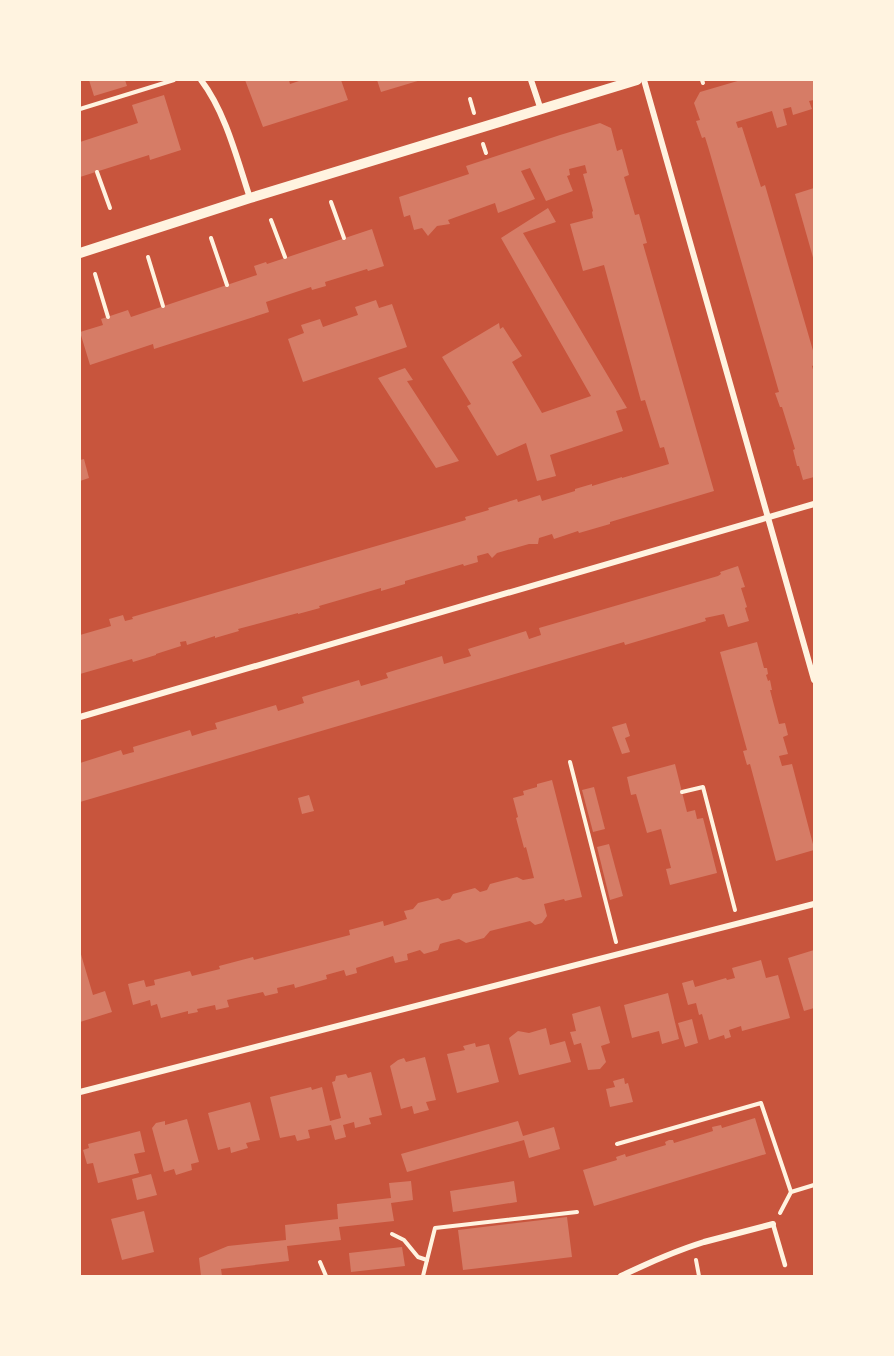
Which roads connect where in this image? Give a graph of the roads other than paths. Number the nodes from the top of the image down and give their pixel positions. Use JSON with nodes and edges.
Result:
{"nodes":[{"id":1,"x":201,"y":80,"type":"edge"},
{"id":2,"x":531,"y":80,"type":"edge"},
{"id":3,"x":637,"y":80,"type":"edge"},
{"id":4,"x":644,"y":80,"type":"edge"},
{"id":5,"x":541,"y":110,"type":"junction"},
{"id":6,"x":250,"y":198,"type":"junction"},
{"id":7,"x":80,"y":253,"type":"edge"},
{"id":8,"x":814,"y":504,"type":"edge"},
{"id":9,"x":768,"y":518,"type":"junction"},
{"id":10,"x":814,"y":680,"type":"edge"},
{"id":11,"x":80,"y":717,"type":"edge"},
{"id":12,"x":814,"y":904,"type":"edge"},
{"id":13,"x":80,"y":1092,"type":"edge"},
{"id":14,"x":773,"y":1224,"type":"joint"},
{"id":15,"x":785,"y":1265,"type":"dead end"},
{"id":16,"x":621,"y":1276,"type":"edge"}],
"edges":[{"from":1,"to":6,"type":"street"},
{"from":2,"to":5,"type":"street"},
{"from":3,"to":5,"type":"street"},
{"from":4,"to":9,"type":"street"},
{"from":5,"to":6,"type":"street"},
{"from":6,"to":7,"type":"street"},
{"from":8,"to":9,"type":"street"},
{"from":9,"to":10,"type":"street"},
{"from":9,"to":11,"type":"street"},
{"from":12,"to":13,"type":"street"},
{"from":14,"to":15,"type":"lane"},
{"from":14,"to":16,"type":"street"}]}
